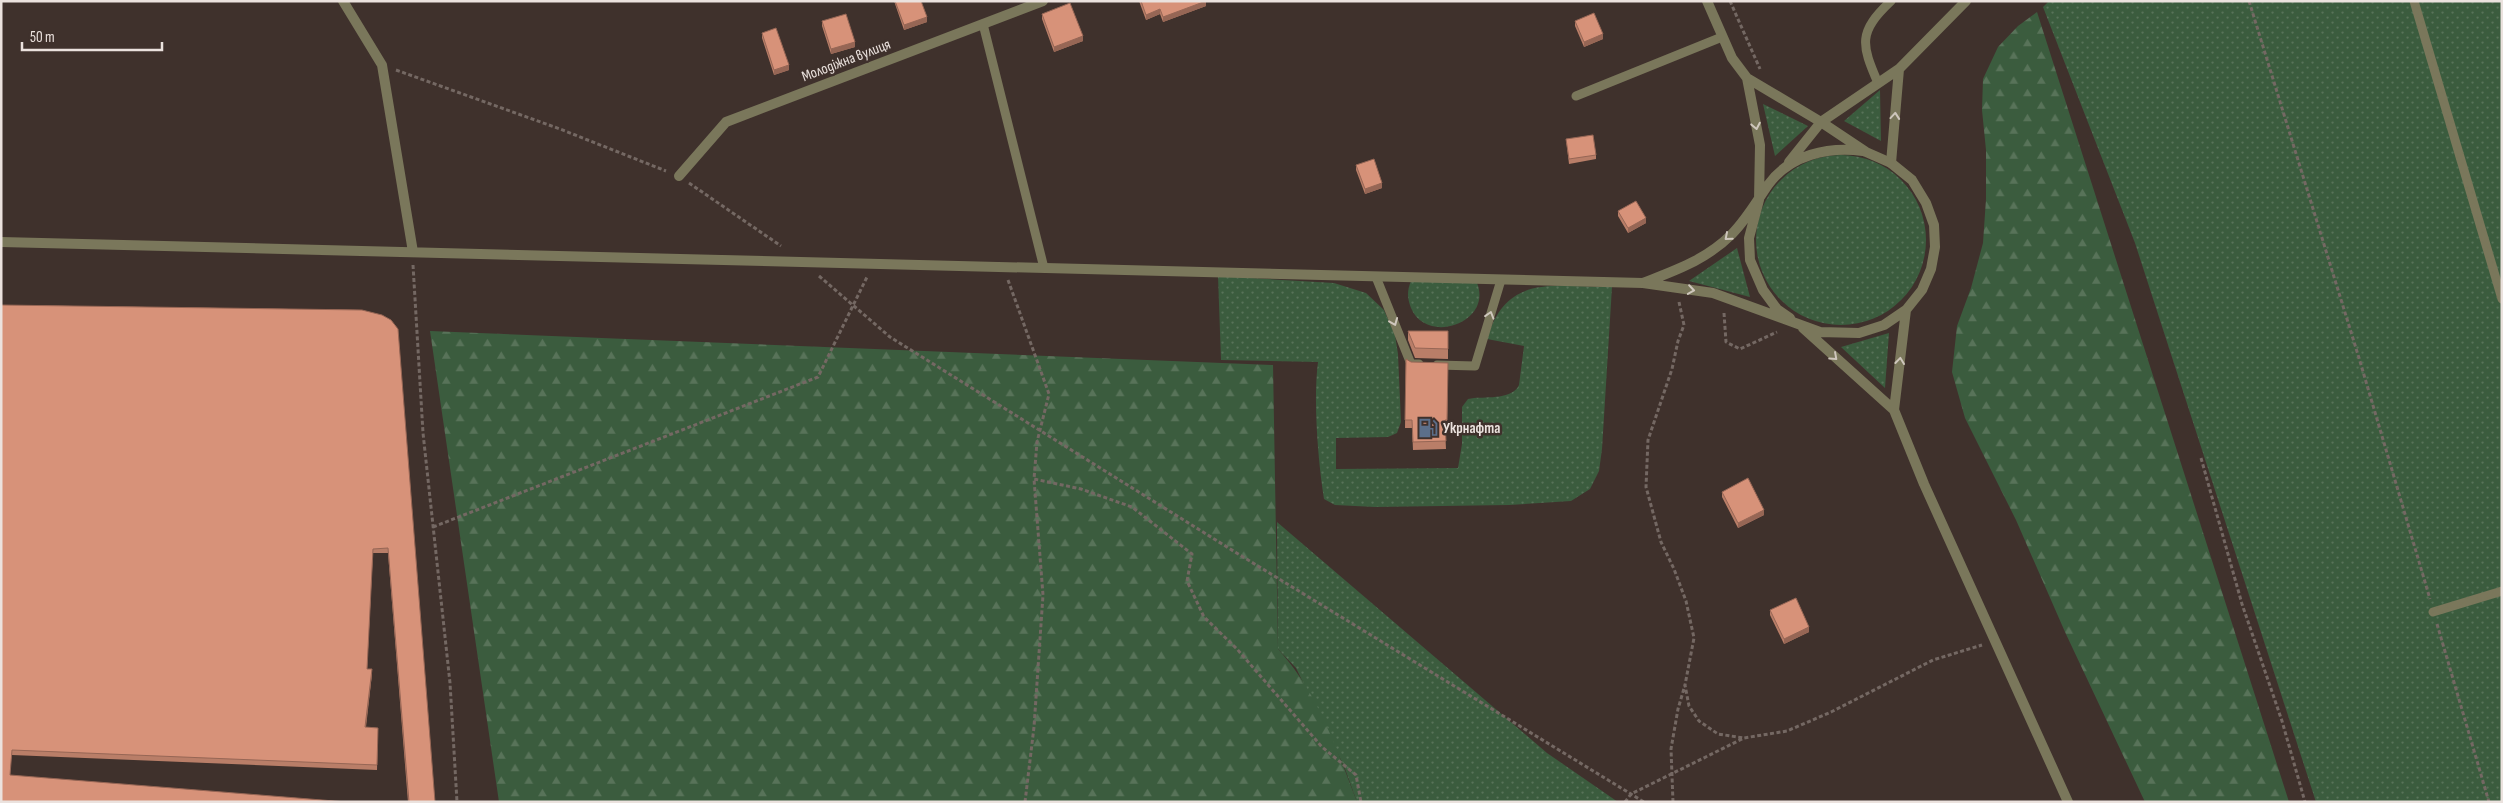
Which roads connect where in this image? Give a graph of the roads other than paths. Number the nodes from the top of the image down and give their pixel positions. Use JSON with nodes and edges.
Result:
{"nodes":[{"id":1,"x":344,"y":1,"type":"edge"},
{"id":2,"x":1043,"y":1,"type":"edge"},
{"id":3,"x":1707,"y":1,"type":"edge"},
{"id":4,"x":1891,"y":1,"type":"edge"},
{"id":5,"x":1966,"y":1,"type":"edge"},
{"id":6,"x":2414,"y":1,"type":"edge"},
{"id":7,"x":983,"y":24,"type":"junction"},
{"id":8,"x":1722,"y":37,"type":"junction"},
{"id":9,"x":1899,"y":69,"type":"junction"},
{"id":10,"x":1747,"y":78,"type":"junction"},
{"id":11,"x":1878,"y":83,"type":"junction"},
{"id":12,"x":1576,"y":96,"type":"dead end"},
{"id":13,"x":1822,"y":122,"type":"junction"},
{"id":14,"x":1866,"y":152,"type":"junction"},
{"id":15,"x":1891,"y":163,"type":"junction"},
{"id":16,"x":1781,"y":171,"type":"junction"},
{"id":17,"x":679,"y":176,"type":"road end"},
{"id":18,"x":1759,"y":200,"type":"junction"},
{"id":19,"x":1,"y":242,"type":"edge"},
{"id":20,"x":413,"y":252,"type":"junction"},
{"id":21,"x":1044,"y":268,"type":"junction"},
{"id":22,"x":1376,"y":276,"type":"junction"},
{"id":23,"x":1501,"y":280,"type":"junction"},
{"id":24,"x":1642,"y":283,"type":"junction"},
{"id":25,"x":2502,"y":299,"type":"edge"},
{"id":26,"x":1906,"y":310,"type":"junction"},
{"id":27,"x":1798,"y":324,"type":"junction"},
{"id":28,"x":1894,"y":410,"type":"junction"},
{"id":29,"x":2502,"y":591,"type":"edge"},
{"id":30,"x":2434,"y":612,"type":"road end"},
{"id":31,"x":2068,"y":802,"type":"edge"}],
"edges":[{"from":1,"to":20,"type":"street"},
{"from":2,"to":7,"type":"street","name":"Молодіжна вулиця"},
{"from":3,"to":8,"type":"street"},
{"from":4,"to":11,"type":"lane"},
{"from":5,"to":9,"type":"street"},
{"from":6,"to":25,"type":"lane"},
{"from":7,"to":17,"type":"street","name":"Молодіжна вулиця"},
{"from":7,"to":21,"type":"lane"},
{"from":8,"to":10,"type":"street"},
{"from":8,"to":12,"type":"lane"},
{"from":9,"to":11,"type":"street"},
{"from":15,"to":9,"type":"street","one_way":true},
{"from":10,"to":13,"type":"street"},
{"from":10,"to":18,"type":"street","one_way":true},
{"from":11,"to":13,"type":"street"},
{"from":13,"to":14,"type":"street"},
{"from":13,"to":16,"type":"street"},
{"from":14,"to":15,"type":"street"},
{"from":14,"to":16,"type":"street"},
{"from":15,"to":26,"type":"street"},
{"from":16,"to":18,"type":"street"},
{"from":18,"to":24,"type":"street","one_way":true},
{"from":18,"to":27,"type":"street"},
{"from":19,"to":20,"type":"street"},
{"from":20,"to":21,"type":"street"},
{"from":21,"to":22,"type":"street"},
{"from":22,"to":23,"type":"street"},
{"from":22,"to":23,"type":"lane","one_way":true},
{"from":23,"to":24,"type":"street"},
{"from":24,"to":27,"type":"street","one_way":true},
{"from":26,"to":27,"type":"street"},
{"from":28,"to":26,"type":"street","one_way":true},
{"from":27,"to":28,"type":"street","one_way":true},
{"from":28,"to":31,"type":"street"},
{"from":29,"to":30,"type":"lane"}]}
